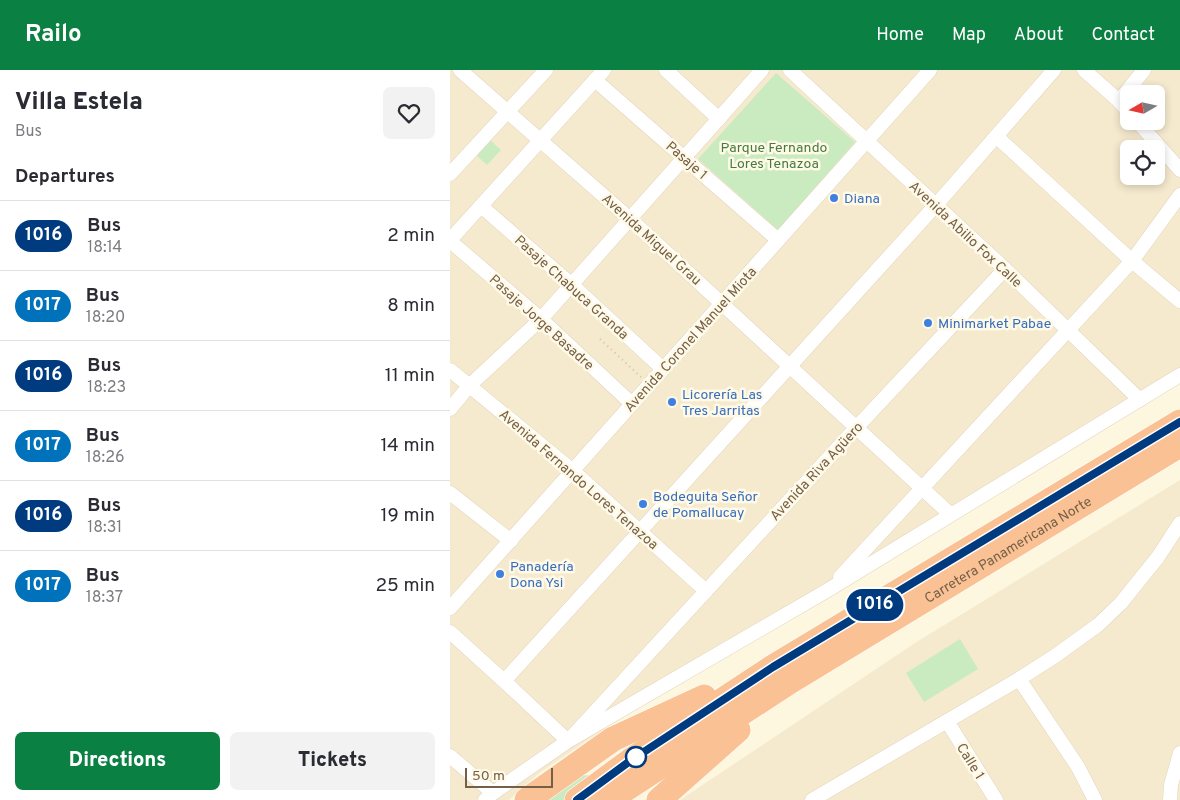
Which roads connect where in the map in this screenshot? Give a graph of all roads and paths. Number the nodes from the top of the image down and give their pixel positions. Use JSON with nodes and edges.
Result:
{"nodes":[{"id":1,"x":460,"y":70,"type":"edge"},
{"id":2,"x":546,"y":70,"type":"edge"},
{"id":3,"x":666,"y":70,"type":"edge"},
{"id":4,"x":762,"y":70,"type":"edge"},
{"id":5,"x":790,"y":70,"type":"edge"},
{"id":6,"x":1054,"y":70,"type":"edge"},
{"id":7,"x":1084,"y":70,"type":"edge"},
{"id":8,"x":1144,"y":70,"type":"edge"},
{"id":9,"x":926,"y":71,"type":"edge"},
{"id":10,"x":599,"y":75,"type":"edge"},
{"id":11,"x":1136,"y":85,"type":"edge"},
{"id":12,"x":1120,"y":103,"type":"edge"},
{"id":13,"x":507,"y":112,"type":"junction"},
{"id":14,"x":719,"y":118,"type":"junction"},
{"id":15,"x":1145,"y":130,"type":"edge"},
{"id":16,"x":996,"y":136,"type":"junction"},
{"id":17,"x":541,"y":141,"type":"junction"},
{"id":18,"x":865,"y":141,"type":"junction"},
{"id":19,"x":685,"y":158,"type":"junction"},
{"id":20,"x":1180,"y":170,"type":"edge"},
{"id":21,"x":450,"y":174,"type":"edge"},
{"id":22,"x":1180,"y":195,"type":"edge"},
{"id":23,"x":936,"y":204,"type":"junction"},
{"id":24,"x":481,"y":206,"type":"junction"},
{"id":25,"x":630,"y":219,"type":"junction"},
{"id":26,"x":450,"y":240,"type":"edge"},
{"id":27,"x":778,"y":240,"type":"junction"},
{"id":28,"x":1132,"y":261,"type":"junction"},
{"id":29,"x":1005,"y":269,"type":"junction"},
{"id":30,"x":572,"y":285,"type":"junction"},
{"id":31,"x":1180,"y":300,"type":"edge"},
{"id":32,"x":722,"y":304,"type":"junction"},
{"id":33,"x":541,"y":319,"type":"junction"},
{"id":34,"x":1068,"y":330,"type":"junction"},
{"id":35,"x":600,"y":339,"type":"dead end"},
{"id":36,"x":789,"y":366,"type":"junction"},
{"id":37,"x":663,"y":369,"type":"junction"},
{"id":38,"x":450,"y":370,"type":"edge"},
{"id":39,"x":1180,"y":375,"type":"edge"},
{"id":40,"x":643,"y":379,"type":"dead end"},
{"id":41,"x":469,"y":386,"type":"junction"},
{"id":42,"x":1140,"y":400,"type":"junction"},
{"id":43,"x":632,"y":404,"type":"junction"},
{"id":44,"x":450,"y":409,"type":"edge"},
{"id":45,"x":1180,"y":422,"type":"edge"},
{"id":46,"x":856,"y":428,"type":"junction"},
{"id":47,"x":1180,"y":445,"type":"edge"},
{"id":48,"x":573,"y":471,"type":"junction"},
{"id":49,"x":922,"y":488,"type":"junction"},
{"id":50,"x":450,"y":493,"type":"edge"},
{"id":51,"x":950,"y":514,"type":"junction"},
{"id":52,"x":1180,"y":524,"type":"edge"},
{"id":53,"x":640,"y":531,"type":"junction"},
{"id":54,"x":511,"y":540,"type":"junction"},
{"id":55,"x":828,"y":590,"type":"junction"},
{"id":56,"x":706,"y":591,"type":"junction"},
{"id":57,"x":450,"y":608,"type":"edge"},
{"id":58,"x":450,"y":632,"type":"edge"},
{"id":59,"x":781,"y":674,"type":"junction"},
{"id":60,"x":1019,"y":679,"type":"junction"},
{"id":61,"x":504,"y":681,"type":"junction"},
{"id":62,"x":947,"y":721,"type":"junction"},
{"id":63,"x":568,"y":741,"type":"junction"},
{"id":64,"x":1180,"y":753,"type":"edge"},
{"id":65,"x":450,"y":756,"type":"edge"},
{"id":66,"x":570,"y":769,"type":"junction"},
{"id":67,"x":618,"y":791,"type":"edge"},
{"id":68,"x":489,"y":797,"type":"edge"},
{"id":69,"x":994,"y":799,"type":"edge"},
{"id":70,"x":527,"y":800,"type":"edge"},
{"id":71,"x":577,"y":800,"type":"edge"},
{"id":72,"x":659,"y":800,"type":"edge"},
{"id":73,"x":812,"y":800,"type":"edge"},
{"id":74,"x":1094,"y":800,"type":"edge"},
{"id":75,"x":1170,"y":800,"type":"edge"}],
"edges":[{"from":1,"to":13,"type":"street","name":"Avenida Miguel Grau"},
{"from":2,"to":13,"type":"street"},
{"from":3,"to":14,"type":"street"},
{"from":4,"to":14,"type":"street"},
{"from":5,"to":18,"type":"street","name":"Avenida Abilio Fox Calle"},
{"from":6,"to":16,"type":"street"},
{"from":7,"to":12,"type":"street"},
{"from":8,"to":11,"type":"street"},
{"from":9,"to":18,"type":"street","name":"Avenida Coronel Manuel Miota"},
{"from":10,"to":17,"type":"street"},
{"from":10,"to":19,"type":"street","name":"Pasaje 1"},
{"from":13,"to":17,"type":"street","name":"Avenida Miguel Grau"},
{"from":13,"to":21,"type":"street"},
{"from":14,"to":19,"type":"street"},
{"from":15,"to":20,"type":"street"},
{"from":16,"to":23,"type":"street"},
{"from":16,"to":28,"type":"street"},
{"from":17,"to":24,"type":"street"},
{"from":17,"to":25,"type":"street","name":"Avenida Miguel Grau"},
{"from":18,"to":23,"type":"street","name":"Avenida Abilio Fox Calle"},
{"from":18,"to":27,"type":"street","name":"Avenida Coronel Manuel Miota"},
{"from":19,"to":25,"type":"street"},
{"from":19,"to":27,"type":"street","name":"Pasaje 1"},
{"from":22,"to":28,"type":"street"},
{"from":23,"to":29,"type":"street","name":"Avenida Abilio Fox Calle"},
{"from":23,"to":36,"type":"street"},
{"from":24,"to":26,"type":"street"},
{"from":24,"to":30,"type":"street","name":"Pasaje Chabuca Granda"},
{"from":25,"to":30,"type":"street"},
{"from":25,"to":32,"type":"street","name":"Avenida Miguel Grau"},
{"from":26,"to":33,"type":"street","name":"Pasaje Jorge Basadre"},
{"from":27,"to":32,"type":"street","name":"Avenida Coronel Manuel Miota"},
{"from":28,"to":31,"type":"street"},
{"from":28,"to":34,"type":"street"},
{"from":29,"to":34,"type":"street","name":"Avenida Abilio Fox Calle"},
{"from":29,"to":46,"type":"street","name":"Avenida Riva Agüero"},
{"from":30,"to":33,"type":"street"},
{"from":30,"to":37,"type":"street","name":"Pasaje Chabuca Granda"},
{"from":32,"to":36,"type":"street","name":"Avenida Miguel Grau"},
{"from":32,"to":37,"type":"street","name":"Avenida Coronel Manuel Miota"},
{"from":33,"to":41,"type":"street"},
{"from":33,"to":43,"type":"street","name":"Pasaje Jorge Basadre"},
{"from":34,"to":42,"type":"street","name":"Avenida Abilio Fox Calle"},
{"from":34,"to":49,"type":"street"},
{"from":35,"to":40,"type":"path"},
{"from":36,"to":46,"type":"street","name":"Avenida Miguel Grau"},
{"from":36,"to":53,"type":"street"},
{"from":37,"to":43,"type":"street","name":"Avenida Coronel Manuel Miota"},
{"from":38,"to":41,"type":"street","name":"Avenida Fernando Lores Tenazoa"},
{"from":39,"to":42,"type":"street"},
{"from":41,"to":44,"type":"street"},
{"from":41,"to":48,"type":"street","name":"Avenida Fernando Lores Tenazoa"},
{"from":42,"to":51,"type":"street"},
{"from":43,"to":48,"type":"street","name":"Avenida Coronel Manuel Miota"},
{"from":45,"to":59,"type":"highway","name":"Carretera Panamericana Norte"},
{"from":46,"to":49,"type":"street","name":"Avenida Miguel Grau"},
{"from":46,"to":56,"type":"street","name":"Avenida Riva Agüero"},
{"from":47,"to":59,"type":"highway","name":"Carretera Panamericana Norte"},
{"from":48,"to":53,"type":"street","name":"Avenida Fernando Lores Tenazoa"},
{"from":48,"to":54,"type":"street","name":"Avenida Coronel Manuel Miota"},
{"from":49,"to":51,"type":"street","name":"Avenida Miguel Grau"},
{"from":49,"to":55,"type":"street"},
{"from":50,"to":54,"type":"street"},
{"from":51,"to":55,"type":"street"},
{"from":52,"to":60,"type":"street"},
{"from":53,"to":56,"type":"street","name":"Avenida Fernando Lores Tenazoa"},
{"from":53,"to":61,"type":"street"},
{"from":54,"to":57,"type":"street","name":"Avenida Coronel Manuel Miota"},
{"from":55,"to":63,"type":"street"},
{"from":56,"to":63,"type":"street","name":"Avenida Riva Agüero"},
{"from":58,"to":61,"type":"street"},
{"from":59,"to":66,"type":"highway"},
{"from":59,"to":67,"type":"highway","name":"Carretera Panamericana Norte"},
{"from":59,"to":72,"type":"highway"},
{"from":60,"to":62,"type":"street"},
{"from":60,"to":74,"type":"street"},
{"from":61,"to":63,"type":"street"},
{"from":62,"to":69,"type":"street","name":"Calle 1"},
{"from":62,"to":73,"type":"street"},
{"from":63,"to":68,"type":"street"},
{"from":64,"to":75,"type":"street"},
{"from":65,"to":68,"type":"street"},
{"from":66,"to":67,"type":"highway"},
{"from":66,"to":70,"type":"highway"},
{"from":67,"to":71,"type":"highway","name":"Carretera Panamericana Norte"}]}
